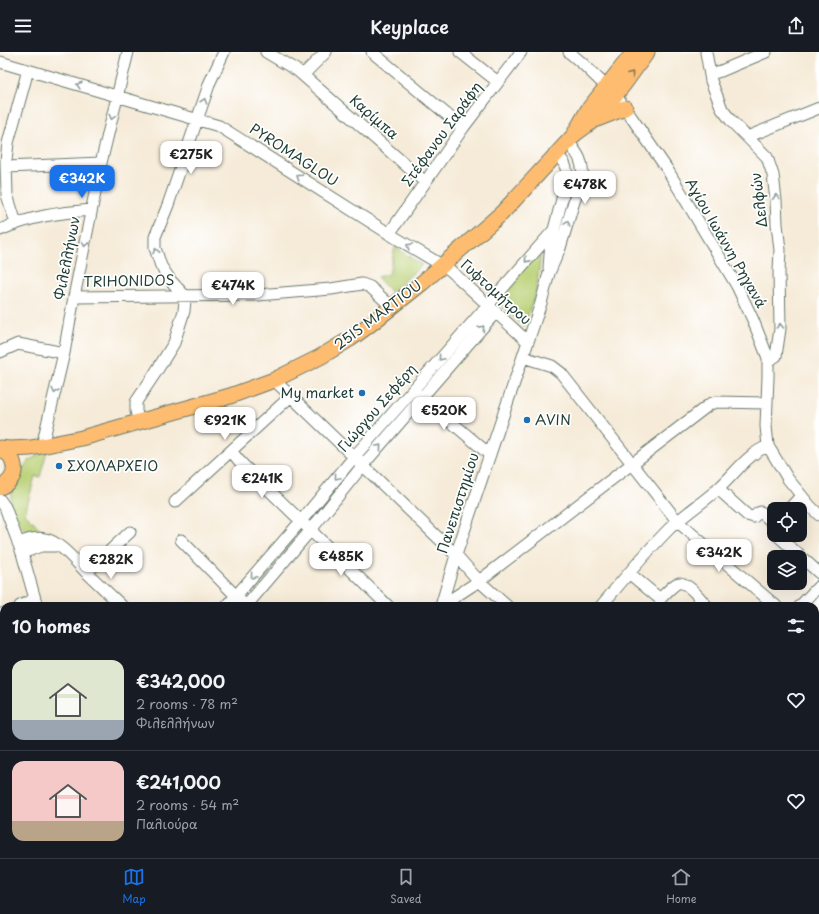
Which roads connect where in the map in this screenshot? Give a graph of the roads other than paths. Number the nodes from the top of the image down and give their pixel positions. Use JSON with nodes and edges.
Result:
{"nodes":[{"id":1,"x":128,"y":52,"type":"edge"},
{"id":2,"x":224,"y":52,"type":"edge"},
{"id":3,"x":266,"y":52,"type":"edge"},
{"id":4,"x":312,"y":52,"type":"edge"},
{"id":5,"x":326,"y":52,"type":"edge"},
{"id":6,"x":372,"y":52,"type":"edge"},
{"id":7,"x":460,"y":52,"type":"edge"},
{"id":8,"x":521,"y":52,"type":"edge"},
{"id":9,"x":569,"y":52,"type":"edge"},
{"id":10,"x":634,"y":52,"type":"edge"},
{"id":11,"x":647,"y":52,"type":"edge"},
{"id":12,"x":706,"y":52,"type":"edge"},
{"id":13,"x":766,"y":52,"type":"edge"},
{"id":14,"x":0,"y":62,"type":"edge"},
{"id":15,"x":28,"y":70,"type":"junction"},
{"id":16,"x":307,"y":71,"type":"junction"},
{"id":17,"x":710,"y":74,"type":"junction"},
{"id":18,"x":498,"y":82,"type":"junction"},
{"id":19,"x":611,"y":91,"type":"junction"},
{"id":20,"x":117,"y":96,"type":"junction"},
{"id":21,"x":625,"y":108,"type":"junction"},
{"id":22,"x":819,"y":108,"type":"edge"},
{"id":23,"x":197,"y":119,"type":"junction"},
{"id":24,"x":593,"y":121,"type":"junction"},
{"id":25,"x":463,"y":128,"type":"junction"},
{"id":26,"x":747,"y":137,"type":"junction"},
{"id":27,"x":571,"y":138,"type":"junction"},
{"id":28,"x":557,"y":154,"type":"junction"},
{"id":29,"x":100,"y":163,"type":"junction"},
{"id":30,"x":6,"y":167,"type":"junction"},
{"id":31,"x":425,"y":182,"type":"junction"},
{"id":32,"x":92,"y":210,"type":"junction"},
{"id":33,"x":16,"y":223,"type":"junction"},
{"id":34,"x":0,"y":230,"type":"edge"},
{"id":35,"x":553,"y":231,"type":"junction"},
{"id":36,"x":389,"y":234,"type":"junction"},
{"id":37,"x":443,"y":266,"type":"junction"},
{"id":38,"x":549,"y":273,"type":"junction"},
{"id":39,"x":184,"y":295,"type":"junction"},
{"id":40,"x":74,"y":297,"type":"junction"},
{"id":41,"x":392,"y":307,"type":"junction"},
{"id":42,"x":492,"y":309,"type":"junction"},
{"id":43,"x":528,"y":342,"type":"junction"},
{"id":44,"x":0,"y":352,"type":"edge"},
{"id":45,"x":64,"y":353,"type":"junction"},
{"id":46,"x":523,"y":357,"type":"junction"},
{"id":47,"x":768,"y":361,"type":"junction"},
{"id":48,"x":274,"y":380,"type":"junction"},
{"id":49,"x":413,"y":390,"type":"junction"},
{"id":50,"x":291,"y":396,"type":"junction"},
{"id":51,"x":422,"y":397,"type":"junction"},
{"id":52,"x":767,"y":403,"type":"junction"},
{"id":53,"x":139,"y":422,"type":"junction"},
{"id":54,"x":42,"y":446,"type":"junction"},
{"id":55,"x":768,"y":446,"type":"junction"},
{"id":56,"x":0,"y":448,"type":"edge"},
{"id":57,"x":231,"y":451,"type":"junction"},
{"id":58,"x":490,"y":455,"type":"junction"},
{"id":59,"x":354,"y":457,"type":"junction"},
{"id":60,"x":633,"y":463,"type":"junction"},
{"id":61,"x":363,"y":465,"type":"junction"},
{"id":62,"x":8,"y":480,"type":"edge"},
{"id":63,"x":718,"y":489,"type":"junction"},
{"id":64,"x":801,"y":496,"type":"junction"},
{"id":65,"x":175,"y":502,"type":"dead end"},
{"id":66,"x":795,"y":502,"type":"edge"},
{"id":67,"x":2,"y":504,"type":"edge"},
{"id":68,"x":819,"y":515,"type":"edge"},
{"id":69,"x":767,"y":518,"type":"edge"},
{"id":70,"x":301,"y":521,"type":"junction"},
{"id":71,"x":678,"y":522,"type":"junction"},
{"id":72,"x":310,"y":531,"type":"junction"},
{"id":73,"x":130,"y":532,"type":"dead end"},
{"id":74,"x":181,"y":540,"type":"dead end"},
{"id":75,"x":785,"y":542,"type":"edge"},
{"id":76,"x":20,"y":548,"type":"junction"},
{"id":77,"x":456,"y":555,"type":"junction"},
{"id":78,"x":87,"y":572,"type":"junction"},
{"id":79,"x":629,"y":573,"type":"junction"},
{"id":80,"x":819,"y":573,"type":"edge"},
{"id":81,"x":479,"y":581,"type":"junction"},
{"id":82,"x":819,"y":586,"type":"edge"},
{"id":83,"x":235,"y":596,"type":"junction"},
{"id":84,"x":36,"y":602,"type":"edge"},
{"id":85,"x":118,"y":602,"type":"edge"},
{"id":86,"x":230,"y":602,"type":"edge"},
{"id":87,"x":242,"y":602,"type":"edge"},
{"id":88,"x":249,"y":602,"type":"edge"},
{"id":89,"x":384,"y":602,"type":"edge"},
{"id":90,"x":442,"y":602,"type":"edge"},
{"id":91,"x":447,"y":602,"type":"edge"},
{"id":92,"x":503,"y":602,"type":"edge"},
{"id":93,"x":604,"y":602,"type":"edge"},
{"id":94,"x":656,"y":602,"type":"edge"},
{"id":95,"x":658,"y":602,"type":"edge"},
{"id":96,"x":704,"y":602,"type":"edge"},
{"id":97,"x":771,"y":602,"type":"edge"},
{"id":98,"x":804,"y":602,"type":"edge"}],
"edges":[{"from":1,"to":20,"type":"street","name":"Φιλελλήνων"},
{"from":23,"to":2,"type":"street","one_way":true},
{"from":3,"to":16,"type":"street","name":"Καρίμπα"},
{"from":4,"to":16,"type":"street"},
{"from":5,"to":16,"type":"street"},
{"from":6,"to":25,"type":"street"},
{"from":7,"to":18,"type":"street"},
{"from":8,"to":18,"type":"street","name":"Στέφανου Σαράφη"},
{"from":9,"to":19,"type":"street","name":"Αγίου Ιωάννη Ρηγανά"},
{"from":10,"to":19,"type":"main road"},
{"from":19,"to":11,"type":"main road","one_way":true},
{"from":12,"to":17,"type":"street","name":"Δελφών"},
{"from":13,"to":17,"type":"street"},
{"from":14,"to":15,"type":"street","name":"PYROMAGLOU"},
{"from":20,"to":15,"type":"street","name":"PYROMAGLOU","one_way":true},
{"from":15,"to":30,"type":"street"},
{"from":16,"to":31,"type":"street","name":"Καρίμπα"},
{"from":17,"to":26,"type":"street","name":"Δελφών"},
{"from":18,"to":25,"type":"street","name":"Στέφανου Σαράφη"},
{"from":19,"to":21,"type":"street","name":"Αγίου Ιωάννη Ρηγανά"},
{"from":19,"to":24,"type":"main road"},
{"from":19,"to":27,"type":"main road"},
{"from":20,"to":23,"type":"street","name":"PYROMAGLOU"},
{"from":20,"to":29,"type":"street","name":"Φιλελλήνων","one_way":true},
{"from":21,"to":24,"type":"main road"},
{"from":21,"to":47,"type":"street","name":"Αγίου Ιωάννη Ρηγανά"},
{"from":22,"to":26,"type":"street"},
{"from":36,"to":23,"type":"street","name":"PYROMAGLOU","one_way":true},
{"from":39,"to":23,"type":"street","one_way":true},
{"from":24,"to":27,"type":"main road"},
{"from":25,"to":31,"type":"street","name":"Στέφανου Σαράφη"},
{"from":47,"to":26,"type":"street","name":"Δελφών","one_way":true},
{"from":27,"to":28,"type":"main road","name":"25IS MARTIOU"},
{"from":38,"to":27,"type":"street","name":"Πανεπιστημίου","one_way":true},
{"from":28,"to":35,"type":"street","name":"Πανεπιστημίου"},
{"from":28,"to":37,"type":"main road","name":"25IS MARTIOU"},
{"from":29,"to":30,"type":"street"},
{"from":29,"to":32,"type":"street","name":"Φιλελλήνων"},
{"from":30,"to":33,"type":"street"},
{"from":31,"to":36,"type":"street","name":"Στέφανου Σαράφη"},
{"from":32,"to":33,"type":"street"},
{"from":32,"to":40,"type":"street","name":"Φιλελλήνων","one_way":true},
{"from":33,"to":34,"type":"street"},
{"from":35,"to":38,"type":"street","name":"Πανεπιστημίου"},
{"from":35,"to":42,"type":"street","name":"Γιώργου Σεφέρη","one_way":true},
{"from":37,"to":36,"type":"street","name":"PYROMAGLOU","one_way":true},
{"from":37,"to":41,"type":"main road","name":"25IS MARTIOU"},
{"from":37,"to":42,"type":"street","name":"Γυφτομήτρου"},
{"from":38,"to":43,"type":"street","name":"Πανεπιστημίου"},
{"from":39,"to":40,"type":"street","name":"TRIHONIDOS"},
{"from":39,"to":41,"type":"street","name":"TRIHONIDOS"},
{"from":39,"to":53,"type":"street"},
{"from":40,"to":45,"type":"street","name":"Φιλελλήνων"},
{"from":41,"to":48,"type":"main road","name":"25IS MARTIOU"},
{"from":42,"to":43,"type":"street","name":"Γυφτομήτρου"},
{"from":42,"to":49,"type":"street","name":"Γιώργου Σεφέρη","one_way":true},
{"from":51,"to":42,"type":"street","name":"Γιώργου Σεφέρη","one_way":true},
{"from":43,"to":46,"type":"street","name":"Πανεπιστημίου"},
{"from":44,"to":45,"type":"street"},
{"from":45,"to":54,"type":"street","name":"Φιλελλήνων","one_way":true},
{"from":46,"to":58,"type":"street","name":"Πανεπιστημίου"},
{"from":46,"to":60,"type":"street"},
{"from":47,"to":52,"type":"street","name":"Αγίου Ιωάννη Ρηγανά"},
{"from":48,"to":50,"type":"street"},
{"from":48,"to":53,"type":"main road","name":"25IS MARTIOU"},
{"from":49,"to":51,"type":"street"},
{"from":49,"to":59,"type":"street","name":"Γιώργου Σεφέρη"},
{"from":50,"to":57,"type":"street"},
{"from":50,"to":59,"type":"street"},
{"from":51,"to":58,"type":"street"},
{"from":61,"to":51,"type":"street","name":"Γιώργου Σεφέρη","one_way":true},
{"from":52,"to":55,"type":"street","name":"Αγίου Ιωάννη Ρηγανά"},
{"from":52,"to":60,"type":"street"},
{"from":53,"to":54,"type":"main road","name":"25IS MARTIOU"},
{"from":54,"to":56,"type":"main road","name":"25IS MARTIOU"},
{"from":54,"to":62,"type":"main road","name":"25IS MARTIOU"},
{"from":55,"to":63,"type":"street"},
{"from":55,"to":64,"type":"street","name":"Αγίου Ιωάννη Ρηγανά"},
{"from":56,"to":62,"type":"main road"},
{"from":57,"to":65,"type":"street"},
{"from":57,"to":70,"type":"street"},
{"from":58,"to":77,"type":"street","name":"Πανεπιστημίου"},
{"from":59,"to":61,"type":"street"},
{"from":59,"to":70,"type":"street","name":"Γιώργου Σεφέρη","one_way":true},
{"from":60,"to":71,"type":"street"},
{"from":60,"to":81,"type":"street"},
{"from":61,"to":72,"type":"street","name":"Γιώργου Σεφέρη"},
{"from":61,"to":77,"type":"street"},
{"from":62,"to":67,"type":"street"},
{"from":63,"to":69,"type":"street"},
{"from":63,"to":71,"type":"street"},
{"from":64,"to":66,"type":"street"},
{"from":64,"to":68,"type":"street","name":"Αγίου Ιωάννη Ρηγανά"},
{"from":67,"to":76,"type":"street"},
{"from":70,"to":72,"type":"street"},
{"from":70,"to":83,"type":"street","name":"Γιώργου Σεφέρη","one_way":true},
{"from":71,"to":79,"type":"street"},
{"from":71,"to":97,"type":"street"},
{"from":72,"to":88,"type":"street","name":"Γιώργου Σεφέρη"},
{"from":72,"to":89,"type":"street"},
{"from":73,"to":78,"type":"street"},
{"from":74,"to":83,"type":"street"},
{"from":75,"to":80,"type":"street"},
{"from":76,"to":78,"type":"street"},
{"from":76,"to":84,"type":"street"},
{"from":77,"to":81,"type":"street"},
{"from":77,"to":90,"type":"street","name":"Πανεπιστημίου"},
{"from":78,"to":85,"type":"street"},
{"from":79,"to":93,"type":"street"},
{"from":79,"to":94,"type":"street"},
{"from":81,"to":91,"type":"street"},
{"from":81,"to":92,"type":"street"},
{"from":82,"to":98,"type":"street"},
{"from":83,"to":86,"type":"street","name":"Γιώργου Σεφέρη"},
{"from":83,"to":87,"type":"street"},
{"from":95,"to":96,"type":"street"}]}
